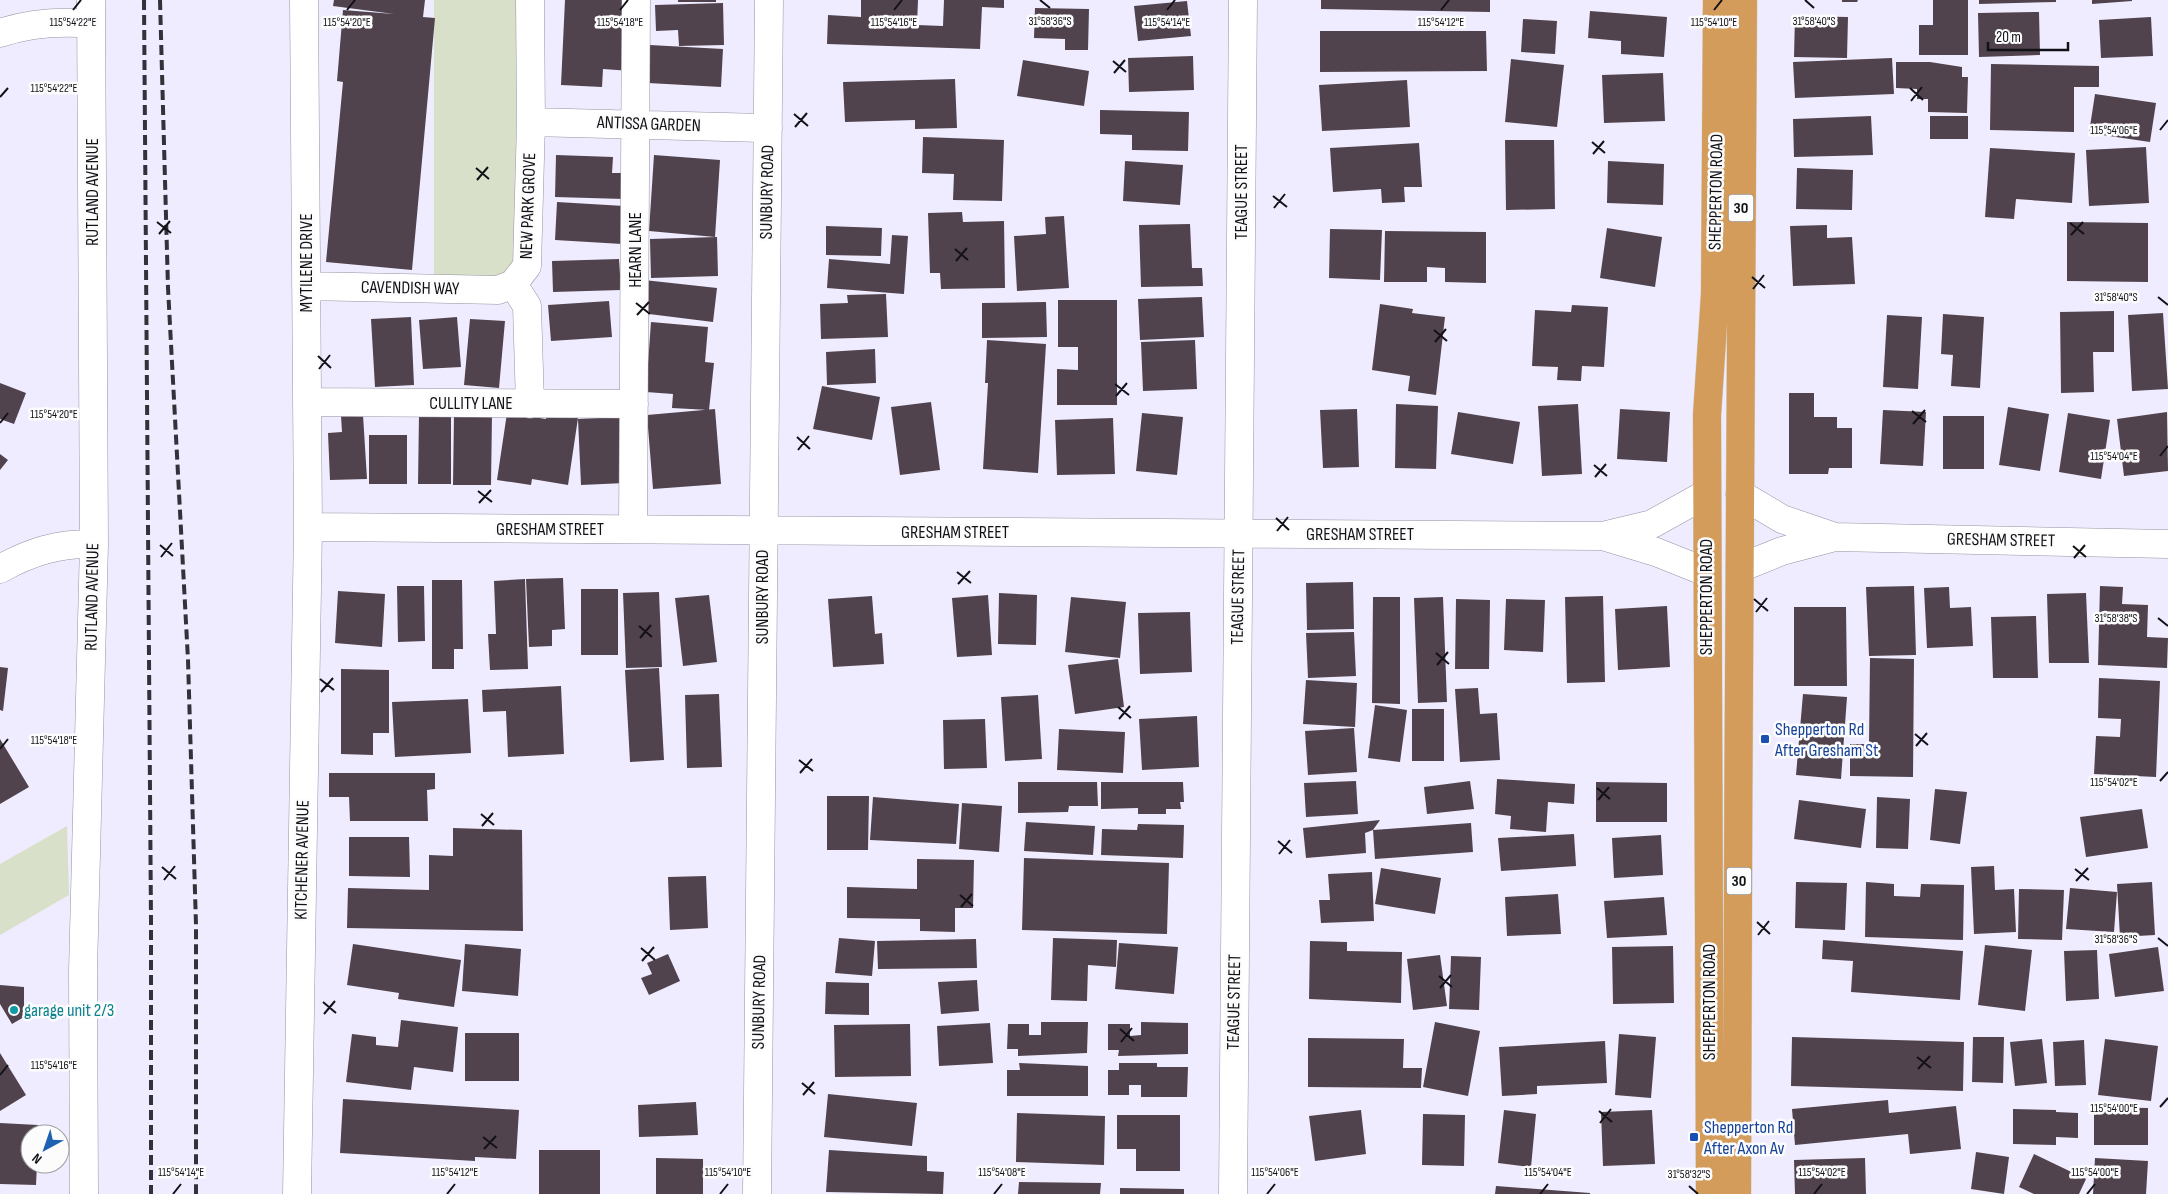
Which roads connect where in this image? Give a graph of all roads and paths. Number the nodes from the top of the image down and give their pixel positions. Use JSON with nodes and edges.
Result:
{"nodes":[{"id":1,"x":304,"y":0,"type":"edge"},
{"id":2,"x":530,"y":0,"type":"edge"},
{"id":3,"x":636,"y":0,"type":"edge"},
{"id":4,"x":770,"y":0,"type":"edge"},
{"id":5,"x":1243,"y":0,"type":"edge"},
{"id":6,"x":1717,"y":0,"type":"edge"},
{"id":7,"x":1743,"y":0,"type":"edge"},
{"id":8,"x":91,"y":12,"type":"edge"},
{"id":9,"x":0,"y":33,"type":"edge"},
{"id":10,"x":531,"y":122,"type":"junction"},
{"id":11,"x":636,"y":124,"type":"junction"},
{"id":12,"x":768,"y":128,"type":"junction"},
{"id":13,"x":513,"y":284,"type":"junction"},
{"id":14,"x":306,"y":286,"type":"junction"},
{"id":15,"x":307,"y":402,"type":"junction"},
{"id":16,"x":530,"y":404,"type":"junction"},
{"id":17,"x":634,"y":404,"type":"junction"},
{"id":18,"x":1706,"y":494,"type":"junction"},
{"id":19,"x":1740,"y":494,"type":"junction"},
{"id":20,"x":308,"y":527,"type":"junction"},
{"id":21,"x":634,"y":529,"type":"junction"},
{"id":22,"x":763,"y":530,"type":"junction"},
{"id":23,"x":1239,"y":533,"type":"junction"},
{"id":24,"x":1602,"y":536,"type":"junction"},
{"id":25,"x":1835,"y":537,"type":"junction"},
{"id":26,"x":94,"y":544,"type":"junction"},
{"id":27,"x":2168,"y":544,"type":"edge"},
{"id":28,"x":1740,"y":568,"type":"junction"},
{"id":29,"x":0,"y":569,"type":"edge"},
{"id":30,"x":1706,"y":572,"type":"junction"},
{"id":31,"x":84,"y":1194,"type":"edge"},
{"id":32,"x":297,"y":1194,"type":"edge"},
{"id":33,"x":757,"y":1194,"type":"edge"},
{"id":34,"x":1233,"y":1194,"type":"edge"},
{"id":35,"x":1710,"y":1194,"type":"edge"},
{"id":36,"x":1737,"y":1194,"type":"edge"}],
"edges":[{"from":1,"to":14,"type":"street","name":"MYTILENE DRIVE"},
{"from":2,"to":10,"type":"street","name":"NEW PARK GROVE"},
{"from":3,"to":11,"type":"street","name":"HEARN LANE"},
{"from":4,"to":12,"type":"street","name":"SUNBURY ROAD"},
{"from":5,"to":23,"type":"street","name":"TEAGUE STREET"},
{"from":6,"to":18,"type":"highway","name":"SHEPPERTON ROAD","number":"30"},
{"from":7,"to":19,"type":"highway","name":"SHEPPERTON ROAD","number":"30"},
{"from":8,"to":9,"type":"street"},
{"from":8,"to":26,"type":"street","name":"RUTLAND AVENUE"},
{"from":10,"to":11,"type":"street","name":"ANTISSA GARDEN"},
{"from":10,"to":13,"type":"street","name":"NEW PARK GROVE"},
{"from":11,"to":12,"type":"street","name":"ANTISSA GARDEN"},
{"from":11,"to":17,"type":"street","name":"HEARN LANE"},
{"from":12,"to":22,"type":"street","name":"SUNBURY ROAD"},
{"from":13,"to":14,"type":"street","name":"CAVENDISH WAY"},
{"from":13,"to":16,"type":"street","name":"NEW PARK GROVE"},
{"from":14,"to":15,"type":"street","name":"MYTILENE DRIVE"},
{"from":15,"to":16,"type":"street","name":"CULLITY LANE"},
{"from":15,"to":20,"type":"street","name":"MYTILENE DRIVE"},
{"from":16,"to":17,"type":"street","name":"CULLITY LANE"},
{"from":17,"to":21,"type":"street","name":"HEARN LANE"},
{"from":18,"to":24,"type":"street","name":"GRESHAM STREET"},
{"from":18,"to":30,"type":"highway","name":"SHEPPERTON ROAD","number":"30"},
{"from":19,"to":25,"type":"street","name":"GRESHAM STREET"},
{"from":19,"to":28,"type":"highway","name":"SHEPPERTON ROAD","number":"30"},
{"from":20,"to":21,"type":"street","name":"GRESHAM STREET"},
{"from":20,"to":32,"type":"street","name":"KITCHENER AVENUE"},
{"from":21,"to":22,"type":"street","name":"GRESHAM STREET"},
{"from":22,"to":23,"type":"street","name":"GRESHAM STREET"},
{"from":22,"to":33,"type":"street","name":"SUNBURY ROAD"},
{"from":23,"to":24,"type":"street","name":"GRESHAM STREET"},
{"from":23,"to":34,"type":"street","name":"TEAGUE STREET"},
{"from":24,"to":30,"type":"street","name":"GRESHAM STREET"},
{"from":25,"to":27,"type":"street","name":"GRESHAM STREET"},
{"from":25,"to":28,"type":"street","name":"GRESHAM STREET"},
{"from":26,"to":29,"type":"street"},
{"from":26,"to":31,"type":"street","name":"RUTLAND AVENUE"},
{"from":28,"to":36,"type":"highway","name":"SHEPPERTON ROAD","number":"30"},
{"from":30,"to":35,"type":"highway","name":"SHEPPERTON ROAD","number":"30"}]}
